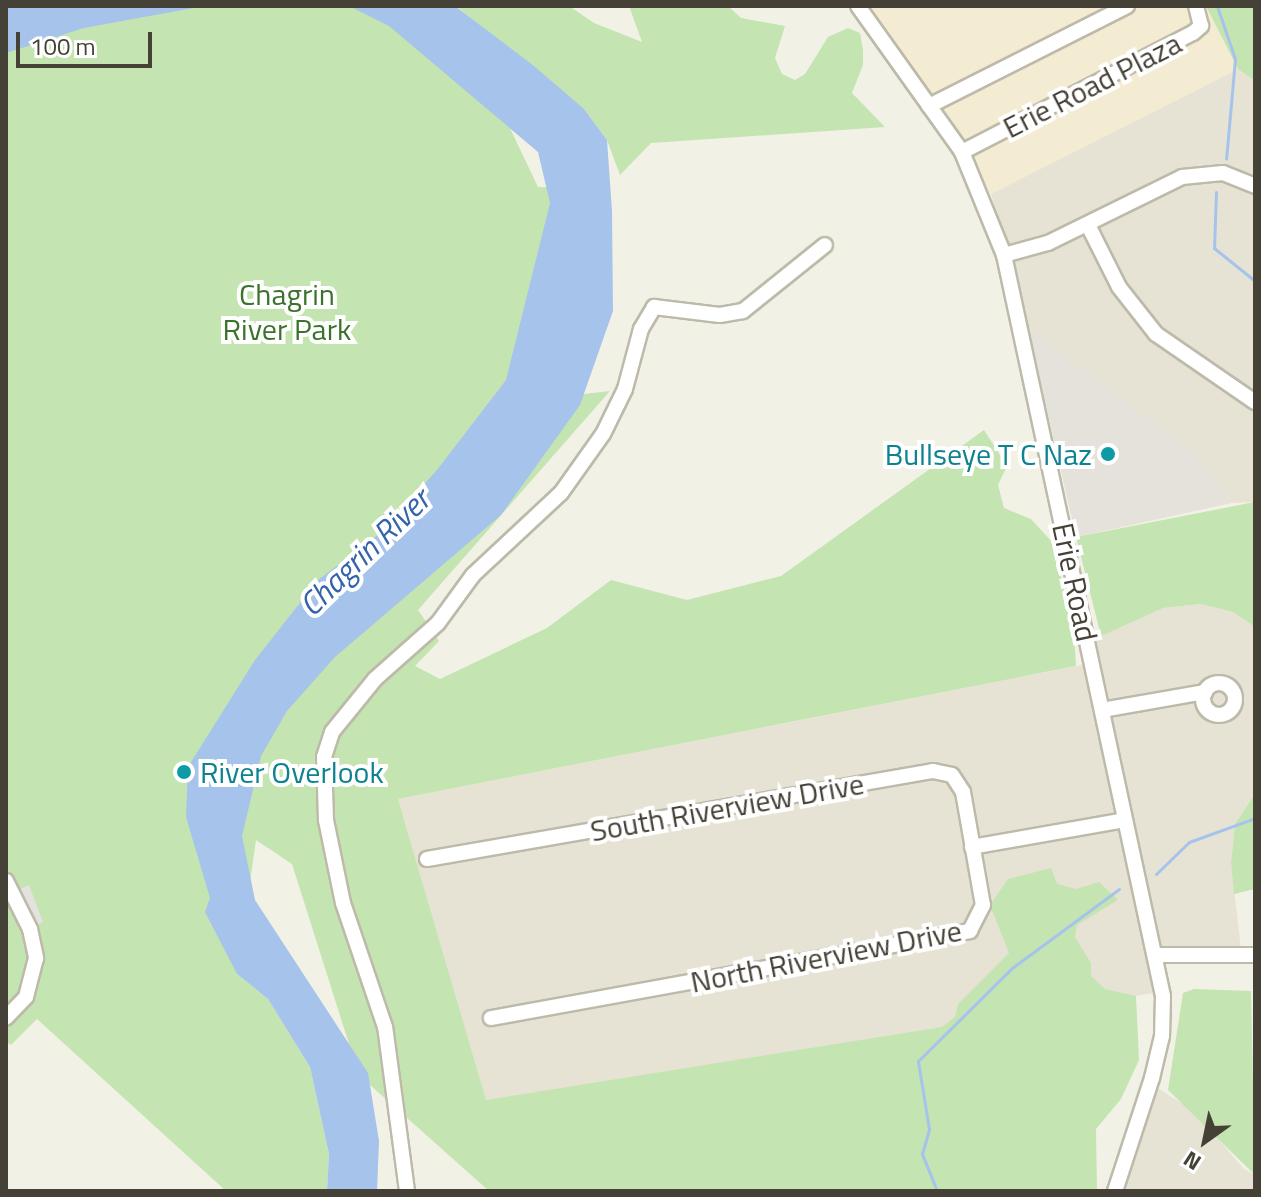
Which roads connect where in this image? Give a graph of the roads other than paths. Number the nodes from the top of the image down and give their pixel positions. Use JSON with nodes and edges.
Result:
{"nodes":[{"id":1,"x":858,"y":6,"type":"edge"},
{"id":2,"x":1127,"y":6,"type":"edge"},
{"id":3,"x":1196,"y":6,"type":"edge"},
{"id":4,"x":929,"y":106,"type":"junction"},
{"id":5,"x":962,"y":152,"type":"junction"},
{"id":6,"x":1255,"y":186,"type":"edge"},
{"id":7,"x":1088,"y":225,"type":"junction"},
{"id":8,"x":825,"y":245,"type":"dead end"},
{"id":9,"x":1004,"y":255,"type":"junction"},
{"id":10,"x":1255,"y":402,"type":"edge"},
{"id":11,"x":1205,"y":692,"type":"dead end"},
{"id":12,"x":1102,"y":710,"type":"junction"},
{"id":13,"x":1125,"y":820,"type":"junction"},
{"id":14,"x":972,"y":847,"type":"junction"},
{"id":15,"x":427,"y":859,"type":"dead end"},
{"id":16,"x":6,"y":881,"type":"edge"},
{"id":17,"x":1155,"y":955,"type":"junction"},
{"id":18,"x":1255,"y":955,"type":"edge"},
{"id":19,"x":6,"y":1018,"type":"edge"},
{"id":20,"x":491,"y":1018,"type":"dead end"},
{"id":21,"x":407,"y":1191,"type":"edge"},
{"id":22,"x":1115,"y":1191,"type":"edge"}],
"edges":[{"from":1,"to":4,"type":"street","name":"Erie Road"},
{"from":2,"to":4,"type":"street","name":"Erie Road Plaza"},
{"from":3,"to":5,"type":"street","name":"Erie Road Plaza"},
{"from":4,"to":5,"type":"street","name":"Erie Road"},
{"from":5,"to":9,"type":"street","name":"Erie Road"},
{"from":6,"to":7,"type":"street"},
{"from":7,"to":9,"type":"street"},
{"from":7,"to":10,"type":"street"},
{"from":8,"to":21,"type":"street"},
{"from":9,"to":12,"type":"street","name":"Erie Road"},
{"from":11,"to":12,"type":"street"},
{"from":12,"to":13,"type":"street","name":"Erie Road"},
{"from":13,"to":14,"type":"street"},
{"from":13,"to":17,"type":"street","name":"Erie Road"},
{"from":14,"to":15,"type":"street","name":"South Riverview Drive"},
{"from":14,"to":20,"type":"street","name":"North Riverview Drive"},
{"from":16,"to":19,"type":"street"},
{"from":17,"to":18,"type":"street"},
{"from":17,"to":22,"type":"street","name":"Erie Road"}]}
